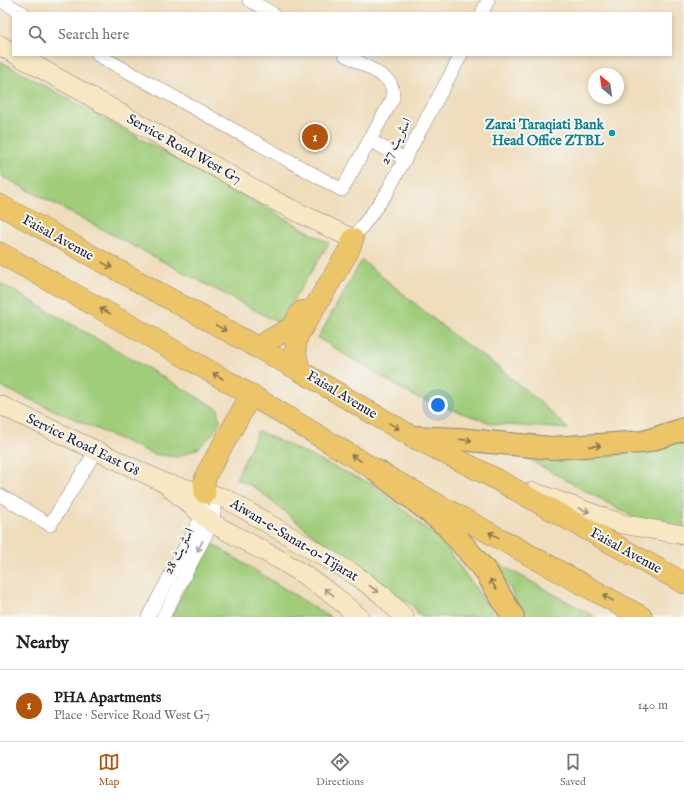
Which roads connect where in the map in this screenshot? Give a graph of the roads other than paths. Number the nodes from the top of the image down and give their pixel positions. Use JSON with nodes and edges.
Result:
{"nodes":[{"id":1,"x":0,"y":0,"type":"edge"},
{"id":2,"x":249,"y":0,"type":"edge"},
{"id":3,"x":488,"y":0,"type":"edge"},
{"id":4,"x":21,"y":12,"type":"edge"},
{"id":5,"x":270,"y":12,"type":"edge"},
{"id":6,"x":482,"y":12,"type":"edge"},
{"id":7,"x":0,"y":46,"type":"edge"},
{"id":8,"x":12,"y":52,"type":"edge"},
{"id":9,"x":19,"y":56,"type":"edge"},
{"id":10,"x":100,"y":56,"type":"edge"},
{"id":11,"x":347,"y":56,"type":"edge"},
{"id":12,"x":460,"y":56,"type":"edge"},
{"id":13,"x":369,"y":140,"type":"junction"},
{"id":14,"x":405,"y":159,"type":"junction"},
{"id":15,"x":0,"y":205,"type":"edge"},
{"id":16,"x":353,"y":239,"type":"junction"},
{"id":17,"x":0,"y":253,"type":"edge"},
{"id":18,"x":257,"y":347,"type":"junction"},
{"id":19,"x":300,"y":371,"type":"junction"},
{"id":20,"x":251,"y":395,"type":"junction"},
{"id":21,"x":0,"y":405,"type":"edge"},
{"id":22,"x":684,"y":429,"type":"edge"},
{"id":23,"x":413,"y":437,"type":"junction"},
{"id":24,"x":96,"y":450,"type":"junction"},
{"id":25,"x":377,"y":471,"type":"junction"},
{"id":26,"x":494,"y":478,"type":"junction"},
{"id":27,"x":167,"y":484,"type":"junction"},
{"id":28,"x":211,"y":495,"type":"junction"},
{"id":29,"x":0,"y":496,"type":"edge"},
{"id":30,"x":207,"y":519,"type":"junction"},
{"id":31,"x":684,"y":535,"type":"edge"},
{"id":32,"x":295,"y":540,"type":"junction"},
{"id":33,"x":282,"y":562,"type":"junction"},
{"id":34,"x":684,"y":583,"type":"edge"},
{"id":35,"x":148,"y":617,"type":"edge"},
{"id":36,"x":162,"y":617,"type":"edge"},
{"id":37,"x":359,"y":617,"type":"edge"},
{"id":38,"x":404,"y":617,"type":"edge"},
{"id":39,"x":513,"y":617,"type":"edge"},
{"id":40,"x":642,"y":617,"type":"edge"}],
"edges":[{"from":1,"to":4,"type":"street"},
{"from":2,"to":5,"type":"street"},
{"from":3,"to":6,"type":"street"},
{"from":7,"to":8,"type":"main road"},
{"from":9,"to":16,"type":"main road","name":"Service Road West G7"},
{"from":10,"to":13,"type":"street"},
{"from":11,"to":13,"type":"street"},
{"from":12,"to":14,"type":"street","name":"اسٹریٹ 27"},
{"from":13,"to":14,"type":"street"},
{"from":14,"to":16,"type":"street","name":"اسٹریٹ 27"},
{"from":15,"to":18,"type":"main road","name":"Faisal Avenue","one_way":true},
{"from":16,"to":18,"type":"main road"},
{"from":16,"to":19,"type":"main road"},
{"from":20,"to":17,"type":"main road","one_way":true},
{"from":18,"to":19,"type":"main road","name":"Faisal Avenue"},
{"from":19,"to":23,"type":"main road","name":"Faisal Avenue","one_way":true},
{"from":25,"to":20,"type":"main road","one_way":true},
{"from":20,"to":28,"type":"main road"},
{"from":21,"to":24,"type":"main road","name":"Service Road East G8"},
{"from":23,"to":22,"type":"highway","one_way":true},
{"from":23,"to":26,"type":"main road","name":"Faisal Avenue"},
{"from":24,"to":27,"type":"main road","name":"Service Road East G8"},
{"from":24,"to":29,"type":"street"},
{"from":39,"to":25,"type":"highway","one_way":true},
{"from":40,"to":25,"type":"main road","one_way":true},
{"from":26,"to":31,"type":"main road","one_way":true},
{"from":26,"to":34,"type":"main road","name":"Faisal Avenue"},
{"from":27,"to":28,"type":"main road","name":"Aiwan-e-Sanat-o-Tijarat"},
{"from":27,"to":30,"type":"main road","name":"Aiwan-e-Sanat-o-Tijarat"},
{"from":28,"to":30,"type":"street"},
{"from":28,"to":32,"type":"main road","name":"Aiwan-e-Sanat-o-Tijarat"},
{"from":30,"to":33,"type":"main road","name":"Aiwan-e-Sanat-o-Tijarat"},
{"from":30,"to":35,"type":"street"},
{"from":30,"to":36,"type":"street","name":"اسٹریٹ 28","one_way":true},
{"from":32,"to":33,"type":"main road"},
{"from":32,"to":38,"type":"main road","name":"Aiwan-e-Sanat-o-Tijarat","one_way":true},
{"from":37,"to":33,"type":"main road","name":"Aiwan-e-Sanat-o-Tijarat","one_way":true}]}
